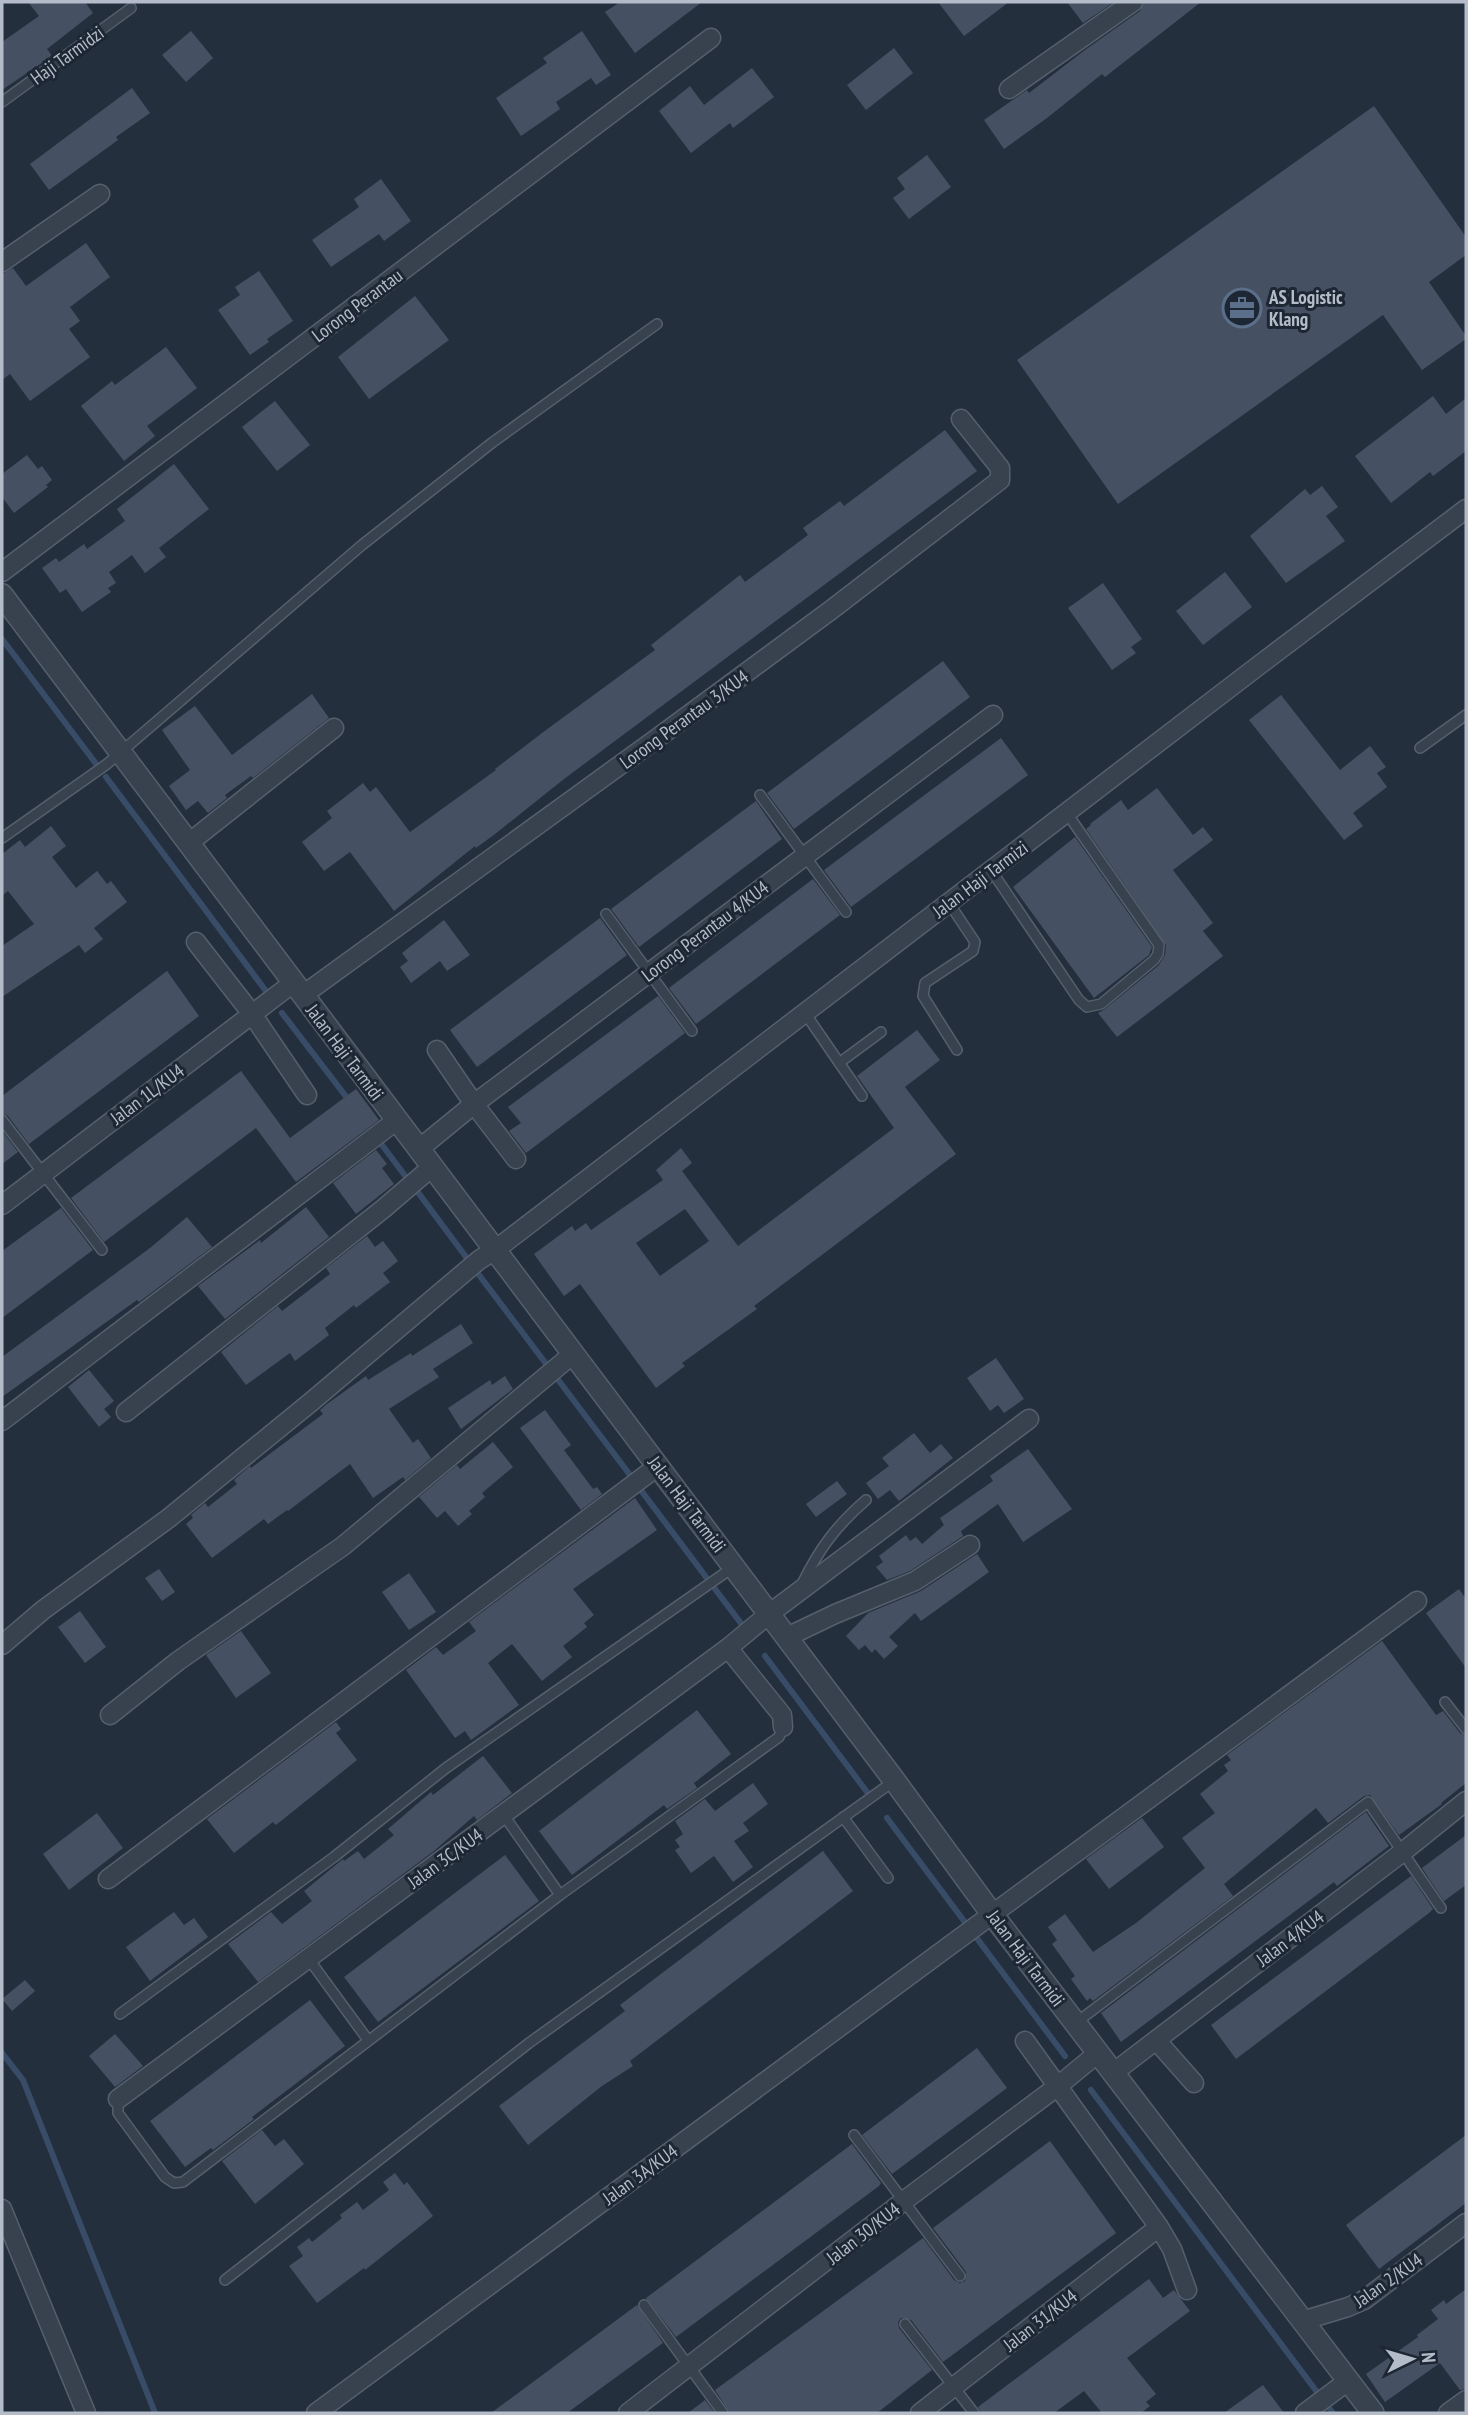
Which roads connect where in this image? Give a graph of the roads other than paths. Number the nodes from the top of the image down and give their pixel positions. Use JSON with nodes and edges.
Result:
{"nodes":[{"id":1,"x":1133,"y":2,"type":"edge"},
{"id":2,"x":131,"y":8,"type":"dead end"},
{"id":3,"x":711,"y":38,"type":"dead end"},
{"id":4,"x":1009,"y":89,"type":"dead end"},
{"id":5,"x":2,"y":102,"type":"edge"},
{"id":6,"x":100,"y":194,"type":"dead end"},
{"id":7,"x":2,"y":262,"type":"edge"},
{"id":8,"x":657,"y":324,"type":"dead end"},
{"id":9,"x":961,"y":419,"type":"dead end"},
{"id":10,"x":1466,"y":509,"type":"edge"},
{"id":11,"x":2,"y":572,"type":"edge"},
{"id":12,"x":2,"y":594,"type":"edge"},
{"id":13,"x":993,"y":715,"type":"dead end"},
{"id":14,"x":1466,"y":715,"type":"edge"},
{"id":15,"x":334,"y":728,"type":"dead end"},
{"id":16,"x":1420,"y":748,"type":"dead end"},
{"id":17,"x":120,"y":753,"type":"junction"},
{"id":18,"x":760,"y":795,"type":"dead end"},
{"id":19,"x":1066,"y":812,"type":"junction"},
{"id":20,"x":2,"y":838,"type":"edge"},
{"id":21,"x":190,"y":842,"type":"junction"},
{"id":22,"x":806,"y":855,"type":"junction"},
{"id":23,"x":991,"y":870,"type":"junction"},
{"id":24,"x":949,"y":903,"type":"junction"},
{"id":25,"x":846,"y":912,"type":"dead end"},
{"id":26,"x":606,"y":914,"type":"dead end"},
{"id":27,"x":196,"y":942,"type":"dead end"},
{"id":28,"x":650,"y":972,"type":"junction"},
{"id":29,"x":298,"y":989,"type":"junction"},
{"id":30,"x":805,"y":1013,"type":"junction"},
{"id":31,"x":252,"y":1014,"type":"junction"},
{"id":32,"x":692,"y":1031,"type":"dead end"},
{"id":33,"x":881,"y":1032,"type":"dead end"},
{"id":34,"x":437,"y":1050,"type":"dead end"},
{"id":35,"x":957,"y":1050,"type":"dead end"},
{"id":36,"x":839,"y":1062,"type":"junction"},
{"id":37,"x":307,"y":1096,"type":"dead end"},
{"id":38,"x":862,"y":1096,"type":"dead end"},
{"id":39,"x":474,"y":1104,"type":"junction"},
{"id":40,"x":2,"y":1120,"type":"edge"},
{"id":41,"x":397,"y":1120,"type":"junction"},
{"id":42,"x":419,"y":1149,"type":"junction"},
{"id":43,"x":516,"y":1158,"type":"dead end"},
{"id":44,"x":432,"y":1167,"type":"junction"},
{"id":45,"x":43,"y":1174,"type":"junction"},
{"id":46,"x":2,"y":1205,"type":"edge"},
{"id":47,"x":102,"y":1250,"type":"dead end"},
{"id":48,"x":495,"y":1250,"type":"junction"},
{"id":49,"x":567,"y":1360,"type":"junction"},
{"id":50,"x":126,"y":1412,"type":"dead end"},
{"id":51,"x":1029,"y":1419,"type":"dead end"},
{"id":52,"x":2,"y":1421,"type":"edge"},
{"id":53,"x":658,"y":1466,"type":"junction"},
{"id":54,"x":866,"y":1500,"type":"dead end"},
{"id":55,"x":970,"y":1545,"type":"dead end"},
{"id":56,"x":734,"y":1567,"type":"junction"},
{"id":57,"x":797,"y":1595,"type":"junction"},
{"id":58,"x":1418,"y":1601,"type":"dead end"},
{"id":59,"x":769,"y":1614,"type":"junction"},
{"id":60,"x":786,"y":1637,"type":"junction"},
{"id":61,"x":2,"y":1645,"type":"edge"},
{"id":62,"x":728,"y":1648,"type":"junction"},
{"id":63,"x":1445,"y":1702,"type":"dead end"},
{"id":64,"x":110,"y":1715,"type":"dead end"},
{"id":65,"x":783,"y":1727,"type":"joint"},
{"id":66,"x":1466,"y":1730,"type":"edge"},
{"id":67,"x":894,"y":1780,"type":"junction"},
{"id":68,"x":1466,"y":1801,"type":"edge"},
{"id":69,"x":503,"y":1814,"type":"junction"},
{"id":70,"x":843,"y":1817,"type":"junction"},
{"id":71,"x":1404,"y":1851,"type":"junction"},
{"id":72,"x":888,"y":1878,"type":"dead end"},
{"id":73,"x":108,"y":1879,"type":"dead end"},
{"id":74,"x":560,"y":1895,"type":"junction"},
{"id":75,"x":1441,"y":1908,"type":"dead end"},
{"id":76,"x":978,"y":1925,"type":"junction"},
{"id":77,"x":308,"y":1958,"type":"junction"},
{"id":78,"x":120,"y":2014,"type":"dead end"},
{"id":79,"x":1075,"y":2023,"type":"junction"},
{"id":80,"x":368,"y":2040,"type":"junction"},
{"id":81,"x":1156,"y":2040,"type":"junction"},
{"id":82,"x":1025,"y":2041,"type":"dead end"},
{"id":83,"x":1098,"y":2053,"type":"junction"},
{"id":84,"x":1113,"y":2073,"type":"junction"},
{"id":85,"x":1194,"y":2083,"type":"dead end"},
{"id":86,"x":1058,"y":2086,"type":"junction"},
{"id":87,"x":118,"y":2099,"type":"joint"},
{"id":88,"x":854,"y":2135,"type":"dead end"},
{"id":89,"x":905,"y":2200,"type":"junction"},
{"id":90,"x":2,"y":2209,"type":"edge"},
{"id":91,"x":1466,"y":2223,"type":"edge"},
{"id":92,"x":1159,"y":2227,"type":"junction"},
{"id":93,"x":960,"y":2276,"type":"dead end"},
{"id":94,"x":225,"y":2280,"type":"dead end"},
{"id":95,"x":1187,"y":2290,"type":"dead end"},
{"id":96,"x":644,"y":2305,"type":"dead end"},
{"id":97,"x":1303,"y":2321,"type":"junction"},
{"id":98,"x":905,"y":2324,"type":"dead end"},
{"id":99,"x":690,"y":2367,"type":"junction"},
{"id":100,"x":1348,"y":2381,"type":"junction"},
{"id":101,"x":955,"y":2387,"type":"junction"},
{"id":102,"x":1466,"y":2400,"type":"edge"},
{"id":103,"x":86,"y":2413,"type":"edge"},
{"id":104,"x":316,"y":2413,"type":"edge"},
{"id":105,"x":628,"y":2413,"type":"edge"},
{"id":106,"x":723,"y":2413,"type":"edge"},
{"id":107,"x":920,"y":2413,"type":"edge"},
{"id":108,"x":974,"y":2413,"type":"edge"},
{"id":109,"x":1305,"y":2413,"type":"edge"},
{"id":110,"x":1373,"y":2413,"type":"edge"},
{"id":111,"x":1448,"y":2413,"type":"edge"}],
"edges":[{"from":1,"to":4,"type":"street"},
{"from":2,"to":5,"type":"lane","name":"Haji Tarmidzi"},
{"from":3,"to":11,"type":"street","name":"Lorong Perantau"},
{"from":6,"to":7,"type":"street"},
{"from":8,"to":17,"type":"lane"},
{"from":9,"to":29,"type":"street","name":"Lorong Perantau 3/KU4"},
{"from":10,"to":19,"type":"street","name":"Jalan Haji Tarmizi"},
{"from":12,"to":17,"type":"street","name":"Jalan Haji Tarmidi"},
{"from":13,"to":22,"type":"street","name":"Lorong Perantau 4/KU4"},
{"from":14,"to":16,"type":"lane"},
{"from":15,"to":21,"type":"street"},
{"from":17,"to":20,"type":"lane"},
{"from":17,"to":21,"type":"street","name":"Jalan Haji Tarmidi"},
{"from":18,"to":22,"type":"lane"},
{"from":19,"to":23,"type":"street","name":"Jalan Haji Tarmizi"},
{"from":19,"to":23,"type":"lane"},
{"from":21,"to":29,"type":"street","name":"Jalan Haji Tarmidi"},
{"from":22,"to":25,"type":"lane"},
{"from":22,"to":28,"type":"street","name":"Lorong Perantau 4/KU4"},
{"from":23,"to":24,"type":"street","name":"Jalan Haji Tarmizi"},
{"from":24,"to":30,"type":"street","name":"Jalan Haji Tarmizi"},
{"from":24,"to":35,"type":"lane"},
{"from":26,"to":28,"type":"lane"},
{"from":27,"to":31,"type":"street"},
{"from":28,"to":32,"type":"lane"},
{"from":28,"to":39,"type":"street","name":"Lorong Perantau 4/KU4"},
{"from":29,"to":31,"type":"street","name":"Jalan 1L/KU4"},
{"from":29,"to":41,"type":"street","name":"Jalan Haji Tarmidi"},
{"from":30,"to":36,"type":"lane"},
{"from":30,"to":48,"type":"street","name":"Jalan Haji Tarmizi"},
{"from":31,"to":37,"type":"street"},
{"from":31,"to":45,"type":"street","name":"Jalan 1L/KU4"},
{"from":33,"to":36,"type":"lane"},
{"from":34,"to":39,"type":"street"},
{"from":36,"to":38,"type":"lane"},
{"from":39,"to":42,"type":"street","name":"Lorong Perantau 4/KU4"},
{"from":39,"to":43,"type":"street"},
{"from":40,"to":45,"type":"lane"},
{"from":41,"to":42,"type":"street","name":"Jalan Haji Tarmidi"},
{"from":41,"to":52,"type":"street"},
{"from":42,"to":44,"type":"street","name":"Jalan Haji Tarmidi"},
{"from":44,"to":48,"type":"street","name":"Jalan Haji Tarmidi"},
{"from":44,"to":50,"type":"street"},
{"from":45,"to":46,"type":"street","name":"Jalan 1L/KU4"},
{"from":45,"to":47,"type":"lane"},
{"from":48,"to":49,"type":"street","name":"Jalan Haji Tarmidi"},
{"from":48,"to":61,"type":"street","name":"Jalan Haji Tarmizi"},
{"from":49,"to":53,"type":"street","name":"Jalan Haji Tarmidi"},
{"from":49,"to":64,"type":"street"},
{"from":51,"to":57,"type":"street","name":"Jalan 3C/KU4"},
{"from":53,"to":56,"type":"street","name":"Jalan Haji Tarmidi"},
{"from":53,"to":73,"type":"street"},
{"from":54,"to":57,"type":"lane"},
{"from":55,"to":60,"type":"street"},
{"from":56,"to":59,"type":"street","name":"Jalan Haji Tarmidi"},
{"from":56,"to":78,"type":"lane"},
{"from":57,"to":59,"type":"street","name":"Jalan 3C/KU4"},
{"from":58,"to":76,"type":"street","name":"Jalan 3A/KU4"},
{"from":59,"to":60,"type":"street","name":"Jalan Haji Tarmidi"},
{"from":59,"to":62,"type":"street","name":"Jalan 3C/KU4"},
{"from":60,"to":67,"type":"street","name":"Jalan Haji Tarmidi"},
{"from":62,"to":65,"type":"street"},
{"from":62,"to":69,"type":"street","name":"Jalan 3C/KU4"},
{"from":63,"to":66,"type":"lane"},
{"from":65,"to":74,"type":"lane"},
{"from":67,"to":70,"type":"lane"},
{"from":67,"to":76,"type":"street","name":"Jalan Haji Tarmidi"},
{"from":68,"to":71,"type":"street","name":"Jalan 4/KU4"},
{"from":69,"to":74,"type":"lane"},
{"from":69,"to":77,"type":"street","name":"Jalan 3C/KU4"},
{"from":70,"to":72,"type":"lane"},
{"from":70,"to":94,"type":"lane"},
{"from":71,"to":75,"type":"lane"},
{"from":71,"to":79,"type":"lane"},
{"from":71,"to":81,"type":"street","name":"Jalan 4/KU4"},
{"from":74,"to":80,"type":"lane"},
{"from":76,"to":79,"type":"street","name":"Jalan Haji Tarmidi"},
{"from":76,"to":104,"type":"street","name":"Jalan 3A/KU4"},
{"from":77,"to":80,"type":"lane"},
{"from":77,"to":87,"type":"street","name":"Jalan 3C/KU4"},
{"from":79,"to":83,"type":"street","name":"Jalan Haji Tarmidi"},
{"from":80,"to":87,"type":"lane"},
{"from":81,"to":84,"type":"street","name":"Jalan 4/KU4"},
{"from":81,"to":85,"type":"street"},
{"from":82,"to":86,"type":"street"},
{"from":83,"to":84,"type":"street","name":"Jalan Haji Tarmidi"},
{"from":83,"to":86,"type":"street","name":"Jalan 30/KU4"},
{"from":84,"to":97,"type":"street","name":"Jalan Haji Tarmidi"},
{"from":86,"to":89,"type":"street","name":"Jalan 30/KU4"},
{"from":86,"to":92,"type":"street"},
{"from":88,"to":89,"type":"lane"},
{"from":89,"to":93,"type":"lane"},
{"from":89,"to":99,"type":"street","name":"Jalan 30/KU4"},
{"from":90,"to":103,"type":"street"},
{"from":91,"to":97,"type":"street","name":"Jalan 2/KU4"},
{"from":92,"to":95,"type":"street"},
{"from":92,"to":101,"type":"street","name":"Jalan 31/KU4"},
{"from":96,"to":99,"type":"lane"},
{"from":97,"to":100,"type":"street","name":"Jalan Haji Tarmidi"},
{"from":98,"to":101,"type":"lane"},
{"from":99,"to":105,"type":"street","name":"Jalan 30/KU4"},
{"from":99,"to":106,"type":"lane"},
{"from":100,"to":109,"type":"street"},
{"from":100,"to":110,"type":"street","name":"Jalan Haji Tarmidi"},
{"from":101,"to":107,"type":"street","name":"Jalan 31/KU4"},
{"from":101,"to":108,"type":"lane"},
{"from":102,"to":111,"type":"street"}]}
